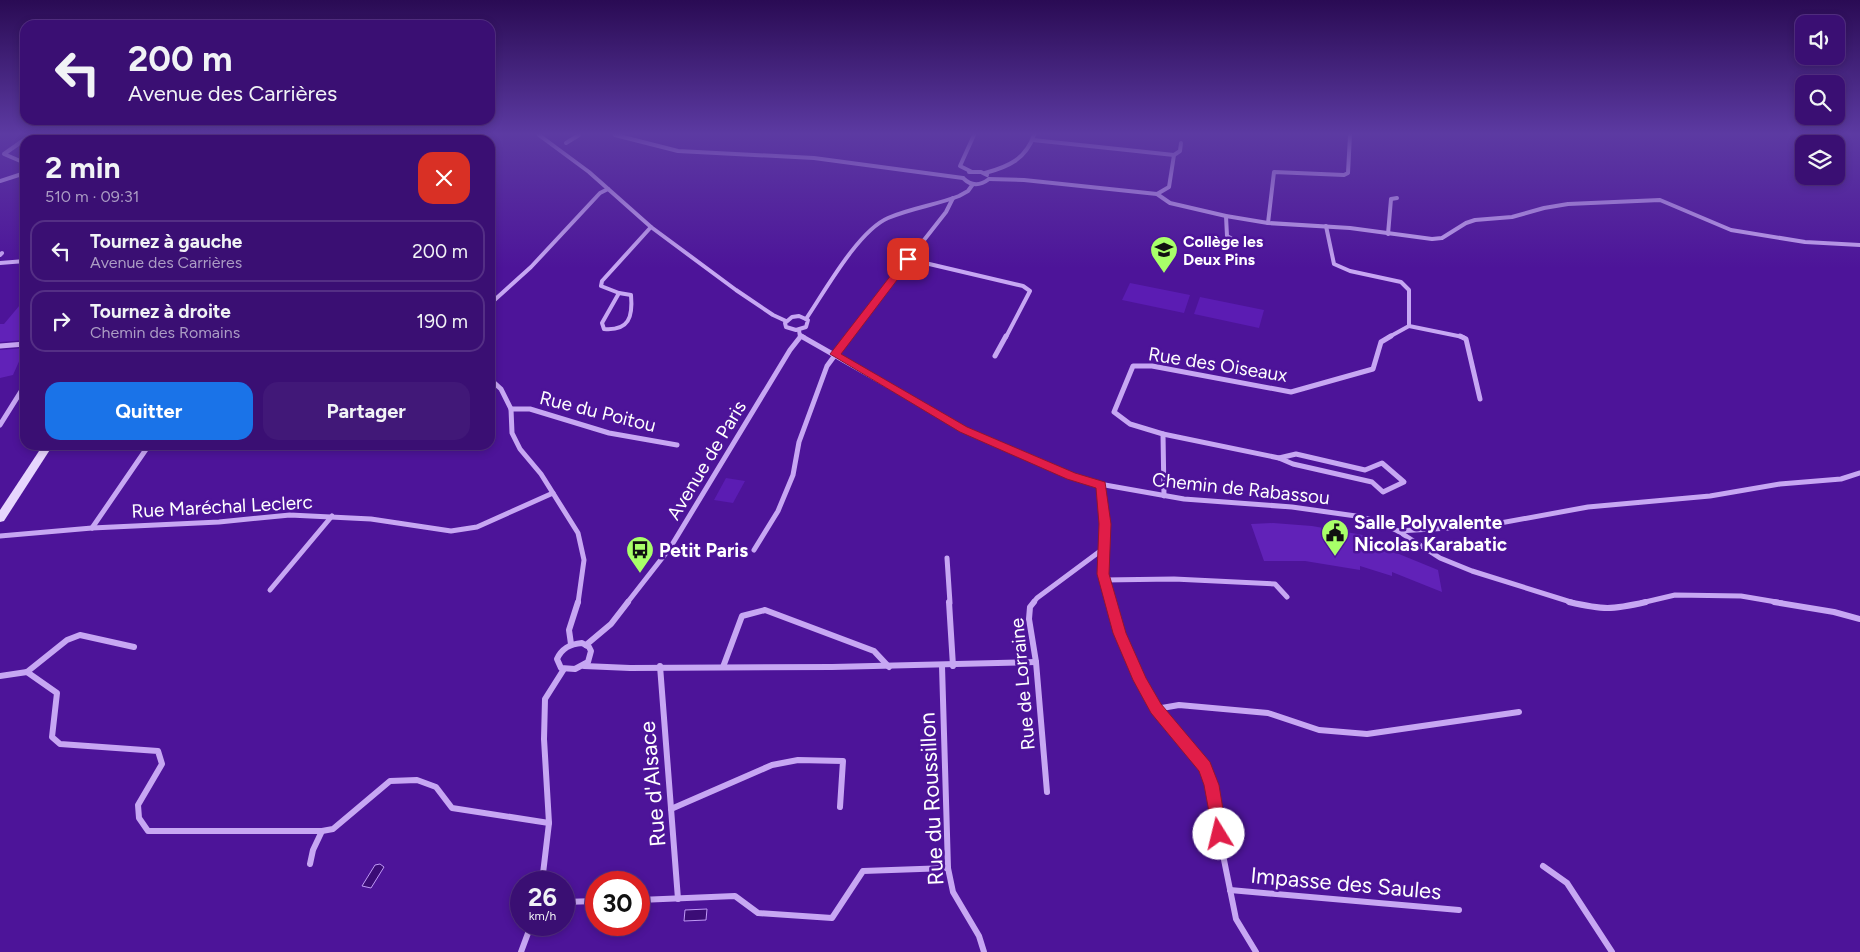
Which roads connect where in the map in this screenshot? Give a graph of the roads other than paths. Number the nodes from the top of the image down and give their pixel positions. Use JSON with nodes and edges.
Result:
{"nodes":[{"id":1,"x":597,"y":179,"type":"edge"},
{"id":2,"x":964,"y":179,"type":"edge"},
{"id":3,"x":990,"y":179,"type":"edge"},
{"id":4,"x":1005,"y":179,"type":"edge"},
{"id":5,"x":1170,"y":179,"type":"edge"},
{"id":6,"x":1273,"y":179,"type":"edge"},
{"id":7,"x":973,"y":184,"type":"junction"},
{"id":8,"x":608,"y":189,"type":"junction"},
{"id":9,"x":1157,"y":194,"type":"junction"},
{"id":10,"x":953,"y":198,"type":"junction"},
{"id":11,"x":1397,"y":198,"type":"dead end"},
{"id":12,"x":1226,"y":216,"type":"junction"},
{"id":13,"x":1268,"y":223,"type":"junction"},
{"id":14,"x":1326,"y":226,"type":"junction"},
{"id":15,"x":651,"y":227,"type":"junction"},
{"id":16,"x":1388,"y":234,"type":"junction"},
{"id":17,"x":1239,"y":243,"type":"dead end"},
{"id":18,"x":1860,"y":245,"type":"edge"},
{"id":19,"x":908,"y":259,"type":"junction"},
{"id":20,"x":20,"y":261,"type":"edge"},
{"id":21,"x":0,"y":263,"type":"edge"},
{"id":22,"x":618,"y":294,"type":"junction"},
{"id":23,"x":495,"y":299,"type":"edge"},
{"id":24,"x":806,"y":318,"type":"junction"},
{"id":25,"x":786,"y":321,"type":"junction"},
{"id":26,"x":1409,"y":326,"type":"junction"},
{"id":27,"x":800,"y":333,"type":"junction"},
{"id":28,"x":20,"y":344,"type":"edge"},
{"id":29,"x":0,"y":346,"type":"edge"},
{"id":30,"x":835,"y":354,"type":"junction"},
{"id":31,"x":995,"y":356,"type":"dead end"},
{"id":32,"x":495,"y":384,"type":"edge"},
{"id":33,"x":20,"y":393,"type":"edge"},
{"id":34,"x":1480,"y":399,"type":"dead end"},
{"id":35,"x":511,"y":409,"type":"junction"},
{"id":36,"x":0,"y":425,"type":"edge"},
{"id":37,"x":1163,"y":434,"type":"junction"},
{"id":38,"x":677,"y":445,"type":"dead end"},
{"id":39,"x":45,"y":450,"type":"edge"},
{"id":40,"x":146,"y":450,"type":"edge"},
{"id":41,"x":1279,"y":458,"type":"junction"},
{"id":42,"x":1860,"y":473,"type":"edge"},
{"id":43,"x":1101,"y":485,"type":"junction"},
{"id":44,"x":553,"y":493,"type":"junction"},
{"id":45,"x":1164,"y":496,"type":"junction"},
{"id":46,"x":4,"y":508,"type":"edge"},
{"id":47,"x":332,"y":516,"type":"junction"},
{"id":48,"x":0,"y":518,"type":"edge"},
{"id":49,"x":92,"y":528,"type":"junction"},
{"id":50,"x":1398,"y":531,"type":"junction"},
{"id":51,"x":1,"y":535,"type":"edge"},
{"id":52,"x":1103,"y":549,"type":"junction"},
{"id":53,"x":754,"y":550,"type":"dead end"},
{"id":54,"x":948,"y":558,"type":"dead end"},
{"id":55,"x":1104,"y":580,"type":"junction"},
{"id":56,"x":270,"y":590,"type":"dead end"},
{"id":57,"x":1287,"y":597,"type":"dead end"},
{"id":58,"x":1860,"y":619,"type":"edge"},
{"id":59,"x":571,"y":644,"type":"junction"},
{"id":60,"x":586,"y":645,"type":"junction"},
{"id":61,"x":134,"y":648,"type":"dead end"},
{"id":62,"x":1036,"y":662,"type":"junction"},
{"id":63,"x":584,"y":666,"type":"junction"},
{"id":64,"x":660,"y":666,"type":"junction"},
{"id":65,"x":942,"y":666,"type":"junction"},
{"id":66,"x":953,"y":666,"type":"junction"},
{"id":67,"x":723,"y":667,"type":"junction"},
{"id":68,"x":889,"y":667,"type":"junction"},
{"id":69,"x":564,"y":669,"type":"junction"},
{"id":70,"x":27,"y":672,"type":"junction"},
{"id":71,"x":0,"y":676,"type":"edge"},
{"id":72,"x":1156,"y":709,"type":"junction"},
{"id":73,"x":1519,"y":712,"type":"dead end"},
{"id":74,"x":1047,"y":792,"type":"dead end"},
{"id":75,"x":840,"y":807,"type":"dead end"},
{"id":76,"x":672,"y":809,"type":"junction"},
{"id":77,"x":549,"y":823,"type":"junction"},
{"id":78,"x":322,"y":831,"type":"junction"},
{"id":79,"x":310,"y":864,"type":"dead end"},
{"id":80,"x":1543,"y":866,"type":"dead end"},
{"id":81,"x":948,"y":868,"type":"junction"},
{"id":82,"x":543,"y":871,"type":"edge"},
{"id":83,"x":1230,"y":890,"type":"junction"},
{"id":84,"x":678,"y":899,"type":"junction"},
{"id":85,"x":650,"y":900,"type":"edge"},
{"id":86,"x":1459,"y":910,"type":"dead end"},
{"id":87,"x":527,"y":936,"type":"edge"},
{"id":88,"x":521,"y":952,"type":"edge"},
{"id":89,"x":984,"y":952,"type":"edge"},
{"id":90,"x":1256,"y":952,"type":"edge"},
{"id":91,"x":1612,"y":952,"type":"edge"}],
"edges":[{"from":1,"to":8,"type":"street"},
{"from":2,"to":7,"type":"street"},
{"from":3,"to":7,"type":"street"},
{"from":4,"to":9,"type":"street"},
{"from":5,"to":9,"type":"street"},
{"from":6,"to":13,"type":"street"},
{"from":7,"to":10,"type":"street"},
{"from":8,"to":15,"type":"street"},
{"from":8,"to":23,"type":"street"},
{"from":9,"to":12,"type":"street"},
{"from":10,"to":19,"type":"street"},
{"from":10,"to":24,"type":"street"},
{"from":11,"to":16,"type":"street"},
{"from":12,"to":13,"type":"street"},
{"from":12,"to":17,"type":"street"},
{"from":13,"to":14,"type":"street"},
{"from":14,"to":16,"type":"street"},
{"from":14,"to":26,"type":"street"},
{"from":15,"to":22,"type":"street"},
{"from":15,"to":25,"type":"street"},
{"from":16,"to":18,"type":"street"},
{"from":19,"to":30,"type":"street"},
{"from":19,"to":31,"type":"street"},
{"from":20,"to":21,"type":"street"},
{"from":22,"to":22,"type":"street"},
{"from":24,"to":25,"type":"street"},
{"from":24,"to":27,"type":"street","name":"Avenue de Paris"},
{"from":25,"to":27,"type":"street","name":"Chemin de Rabassou"},
{"from":26,"to":34,"type":"street"},
{"from":26,"to":37,"type":"street","name":"Rue des Oiseaux"},
{"from":27,"to":30,"type":"street","name":"Chemin de Rabassou"},
{"from":27,"to":60,"type":"street","name":"Avenue de Paris"},
{"from":28,"to":29,"type":"street"},
{"from":30,"to":43,"type":"street","name":"Chemin de Rabassou"},
{"from":30,"to":53,"type":"street"},
{"from":32,"to":35,"type":"street"},
{"from":33,"to":36,"type":"street"},
{"from":35,"to":38,"type":"street","name":"Rue du Poitou"},
{"from":35,"to":44,"type":"street"},
{"from":37,"to":41,"type":"street"},
{"from":37,"to":45,"type":"street"},
{"from":39,"to":46,"type":"main road"},
{"from":40,"to":49,"type":"street"},
{"from":41,"to":41,"type":"street"},
{"from":42,"to":50,"type":"street"},
{"from":43,"to":45,"type":"street","name":"Chemin de Rabassou"},
{"from":43,"to":52,"type":"street"},
{"from":44,"to":47,"type":"street","name":"Rue Maréchal Leclerc"},
{"from":44,"to":59,"type":"street"},
{"from":45,"to":50,"type":"street","name":"Chemin de Rabassou"},
{"from":46,"to":48,"type":"main road"},
{"from":47,"to":49,"type":"street","name":"Rue Maréchal Leclerc"},
{"from":47,"to":56,"type":"street"},
{"from":49,"to":51,"type":"street","name":"Rue Maréchal Leclerc"},
{"from":50,"to":58,"type":"street","name":"Chemin de Rabassou"},
{"from":52,"to":55,"type":"street"},
{"from":52,"to":62,"type":"street","name":"Rue de Lorraine"},
{"from":54,"to":66,"type":"street"},
{"from":55,"to":57,"type":"street"},
{"from":55,"to":72,"type":"street"},
{"from":59,"to":60,"type":"street"},
{"from":59,"to":69,"type":"street"},
{"from":60,"to":63,"type":"street"},
{"from":61,"to":70,"type":"street"},
{"from":62,"to":66,"type":"street"},
{"from":62,"to":74,"type":"street","name":"Rue de Lorraine"},
{"from":63,"to":64,"type":"street"},
{"from":63,"to":69,"type":"street"},
{"from":64,"to":67,"type":"street"},
{"from":64,"to":76,"type":"street","name":"Rue d'Alsace"},
{"from":65,"to":66,"type":"street"},
{"from":65,"to":68,"type":"street"},
{"from":65,"to":81,"type":"street","name":"Rue du Roussillon"},
{"from":67,"to":68,"type":"street"},
{"from":67,"to":68,"type":"street"},
{"from":69,"to":77,"type":"street"},
{"from":70,"to":71,"type":"street"},
{"from":70,"to":78,"type":"street"},
{"from":72,"to":73,"type":"street"},
{"from":72,"to":83,"type":"street"},
{"from":75,"to":76,"type":"street"},
{"from":76,"to":84,"type":"street","name":"Rue d'Alsace"},
{"from":77,"to":78,"type":"street"},
{"from":77,"to":82,"type":"street"},
{"from":78,"to":79,"type":"street"},
{"from":80,"to":91,"type":"street"},
{"from":81,"to":84,"type":"street"},
{"from":81,"to":89,"type":"street","name":"Rue du Roussillon"},
{"from":83,"to":86,"type":"street","name":"Impasse des Saules"},
{"from":83,"to":90,"type":"street"},
{"from":84,"to":85,"type":"street"},
{"from":87,"to":88,"type":"street"}]}
